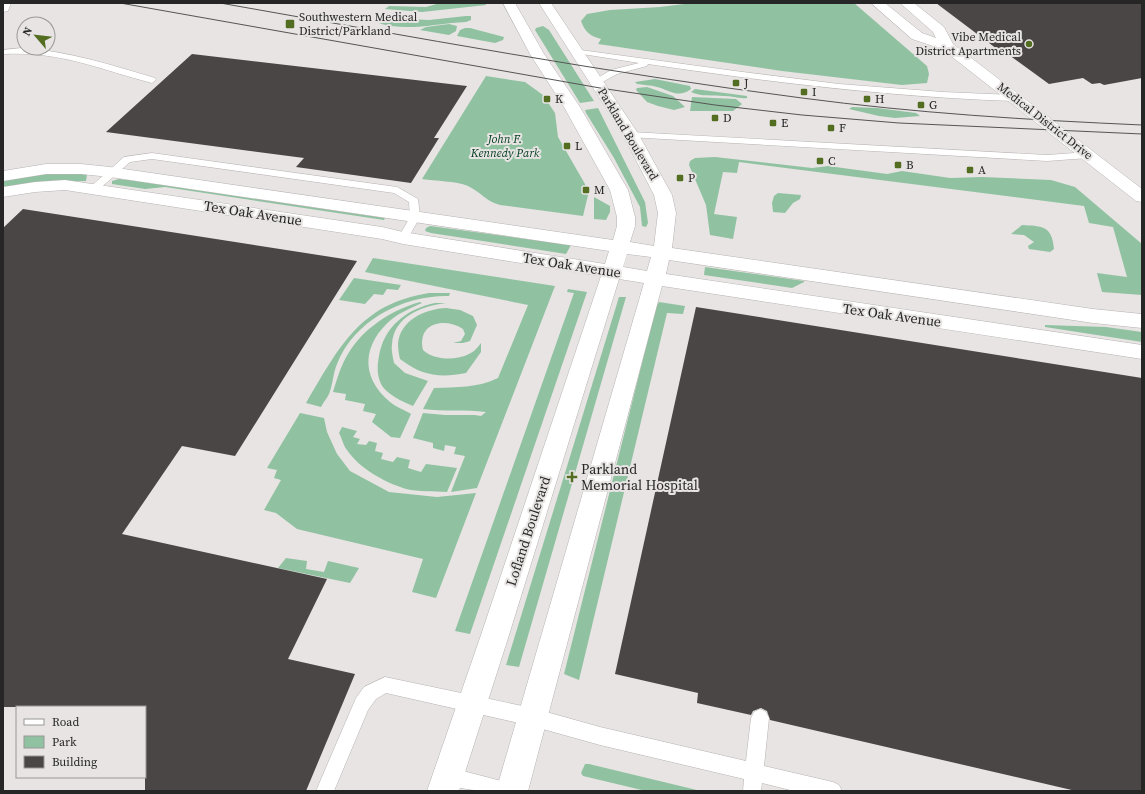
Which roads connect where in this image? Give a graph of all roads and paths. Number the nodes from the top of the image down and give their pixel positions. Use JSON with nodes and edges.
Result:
{"nodes":[{"id":1,"x":5,"y":3,"type":"edge"},
{"id":2,"x":877,"y":3,"type":"edge"},
{"id":3,"x":906,"y":3,"type":"edge"},
{"id":4,"x":532,"y":5,"type":"edge"},
{"id":5,"x":3,"y":8,"type":"edge"},
{"id":6,"x":947,"y":46,"type":"junction"},
{"id":7,"x":576,"y":51,"type":"junction"},
{"id":8,"x":3,"y":52,"type":"edge"},
{"id":9,"x":653,"y":63,"type":"junction"},
{"id":10,"x":152,"y":80,"type":"dead end"},
{"id":11,"x":597,"y":82,"type":"junction"},
{"id":12,"x":1013,"y":98,"type":"junction"},
{"id":13,"x":631,"y":135,"type":"junction"},
{"id":14,"x":1088,"y":155,"type":"junction"},
{"id":15,"x":110,"y":172,"type":"junction"},
{"id":16,"x":3,"y":176,"type":"edge"},
{"id":17,"x":93,"y":189,"type":"junction"},
{"id":18,"x":3,"y":192,"type":"edge"},
{"id":19,"x":1142,"y":197,"type":"edge"},
{"id":20,"x":414,"y":216,"type":"junction"},
{"id":21,"x":403,"y":238,"type":"junction"},
{"id":22,"x":619,"y":246,"type":"junction"},
{"id":23,"x":662,"y":252,"type":"junction"},
{"id":24,"x":612,"y":271,"type":"junction"},
{"id":25,"x":818,"y":275,"type":"junction"},
{"id":26,"x":654,"y":278,"type":"junction"},
{"id":27,"x":818,"y":304,"type":"junction"},
{"id":28,"x":1142,"y":321,"type":"edge"},
{"id":29,"x":1142,"y":352,"type":"edge"},
{"id":30,"x":471,"y":704,"type":"junction"},
{"id":31,"x":532,"y":718,"type":"junction"},
{"id":32,"x":760,"y":718,"type":"dead end"},
{"id":33,"x":754,"y":772,"type":"junction"},
{"id":34,"x":446,"y":783,"type":"edge"},
{"id":35,"x":325,"y":791,"type":"edge"},
{"id":36,"x":505,"y":791,"type":"edge"},
{"id":37,"x":512,"y":791,"type":"edge"},
{"id":38,"x":752,"y":791,"type":"edge"},
{"id":39,"x":832,"y":791,"type":"edge"}],
"edges":[{"from":1,"to":5,"type":"street"},
{"from":2,"to":6,"type":"street","name":"Medical District Drive"},
{"from":3,"to":6,"type":"street","name":"Medical District Drive"},
{"from":4,"to":7,"type":"street","name":"Parkland Boulevard"},
{"from":4,"to":22,"type":"street","name":"Parkland Boulevard"},
{"from":6,"to":12,"type":"street","name":"Medical District Drive"},
{"from":7,"to":9,"type":"lane"},
{"from":7,"to":11,"type":"street","name":"Parkland Boulevard"},
{"from":8,"to":10,"type":"lane"},
{"from":9,"to":11,"type":"lane"},
{"from":9,"to":12,"type":"lane"},
{"from":11,"to":13,"type":"street","name":"Parkland Boulevard"},
{"from":12,"to":14,"type":"street","name":"Medical District Drive"},
{"from":13,"to":14,"type":"lane"},
{"from":13,"to":23,"type":"street","name":"Parkland Boulevard"},
{"from":14,"to":19,"type":"street","name":"Medical District Drive"},
{"from":15,"to":16,"type":"street","name":"Tex Oak Avenue"},
{"from":15,"to":17,"type":"lane"},
{"from":15,"to":20,"type":"street","name":"Tex Oak Avenue"},
{"from":15,"to":20,"type":"lane"},
{"from":17,"to":18,"type":"street","name":"Tex Oak Avenue"},
{"from":17,"to":21,"type":"street","name":"Tex Oak Avenue"},
{"from":20,"to":21,"type":"lane"},
{"from":20,"to":22,"type":"street","name":"Tex Oak Avenue"},
{"from":21,"to":24,"type":"street","name":"Tex Oak Avenue"},
{"from":22,"to":23,"type":"street","name":"Tex Oak Avenue"},
{"from":22,"to":24,"type":"street","name":"Parkland Boulevard"},
{"from":23,"to":25,"type":"street","name":"Tex Oak Avenue"},
{"from":23,"to":26,"type":"street","name":"Parkland Boulevard"},
{"from":24,"to":26,"type":"street","name":"Tex Oak Avenue"},
{"from":24,"to":30,"type":"street","name":"Lofland Boulevard"},
{"from":25,"to":27,"type":"street"},
{"from":25,"to":28,"type":"street","name":"Tex Oak Avenue"},
{"from":26,"to":27,"type":"street","name":"Tex Oak Avenue"},
{"from":26,"to":31,"type":"street"},
{"from":27,"to":29,"type":"street","name":"Tex Oak Avenue"},
{"from":30,"to":31,"type":"lane"},
{"from":30,"to":34,"type":"street","name":"Lofland Boulevard"},
{"from":30,"to":35,"type":"lane"},
{"from":31,"to":33,"type":"lane"},
{"from":31,"to":37,"type":"street"},
{"from":32,"to":33,"type":"lane"},
{"from":33,"to":38,"type":"lane"},
{"from":33,"to":39,"type":"lane"},
{"from":34,"to":36,"type":"lane"}]}
